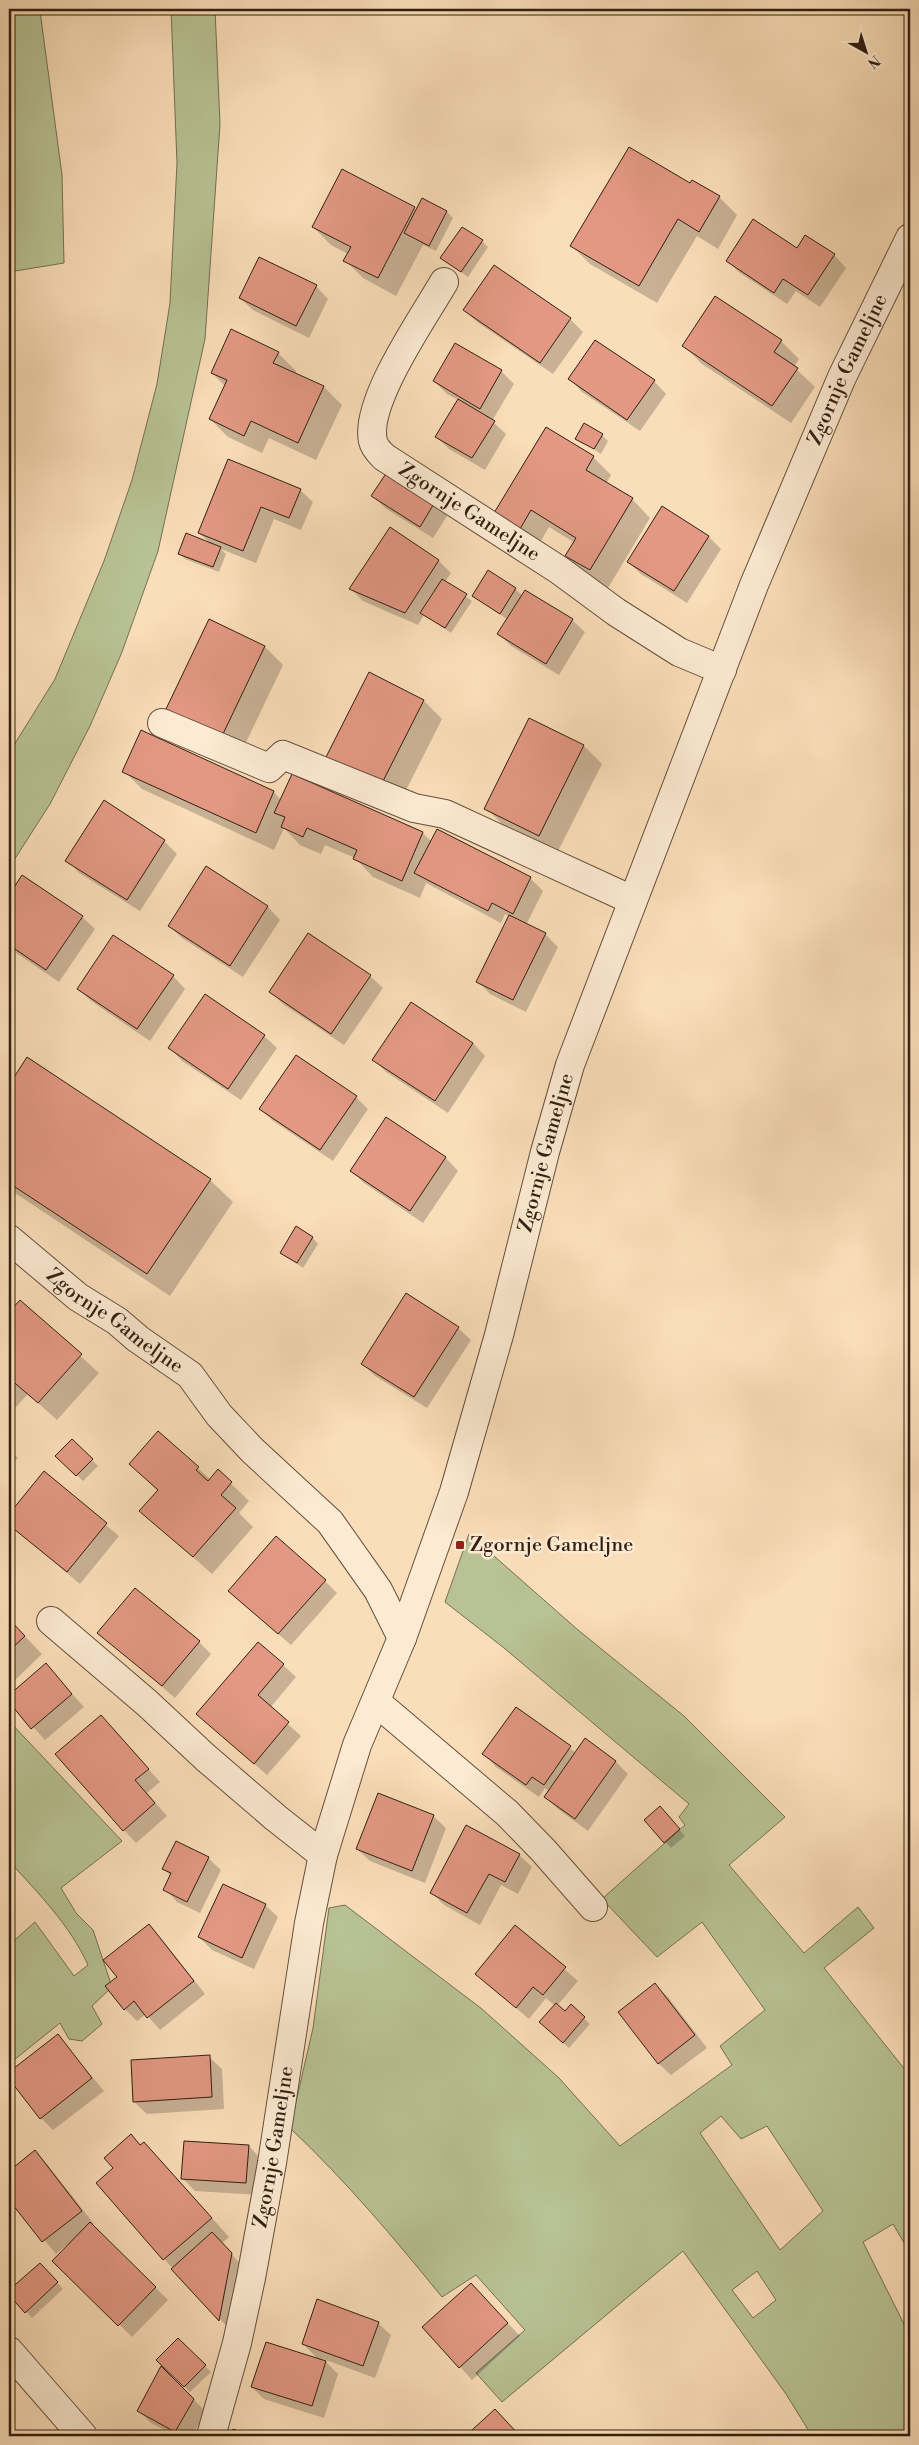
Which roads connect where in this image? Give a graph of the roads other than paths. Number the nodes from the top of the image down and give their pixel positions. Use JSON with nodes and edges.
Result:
{"nodes":[{"id":1,"x":910,"y":238,"type":"edge"},
{"id":2,"x":444,"y":282,"type":"dead end"},
{"id":3,"x":722,"y":670,"type":"junction"},
{"id":4,"x":162,"y":723,"type":"dead end"},
{"id":5,"x":632,"y":900,"type":"junction"},
{"id":6,"x":9,"y":1239,"type":"edge"},
{"id":7,"x":51,"y":1621,"type":"dead end"},
{"id":8,"x":402,"y":1638,"type":"junction"},
{"id":9,"x":376,"y":1702,"type":"junction"},
{"id":10,"x":323,"y":1854,"type":"junction"},
{"id":11,"x":593,"y":1907,"type":"dead end"},
{"id":12,"x":9,"y":2351,"type":"edge"},
{"id":13,"x":83,"y":2436,"type":"edge"},
{"id":14,"x":211,"y":2436,"type":"edge"}],
"edges":[{"from":1,"to":3,"type":"street","name":"Zgornje Gameljne"},
{"from":2,"to":3,"type":"street","name":"Zgornje Gameljne"},
{"from":3,"to":5,"type":"street","name":"Zgornje Gameljne"},
{"from":4,"to":5,"type":"street"},
{"from":5,"to":8,"type":"street","name":"Zgornje Gameljne"},
{"from":6,"to":8,"type":"street","name":"Zgornje Gameljne"},
{"from":7,"to":10,"type":"street"},
{"from":8,"to":9,"type":"street","name":"Zgornje Gameljne"},
{"from":9,"to":10,"type":"street","name":"Zgornje Gameljne"},
{"from":9,"to":11,"type":"street"},
{"from":10,"to":14,"type":"street","name":"Zgornje Gameljne"},
{"from":12,"to":13,"type":"street"}]}
